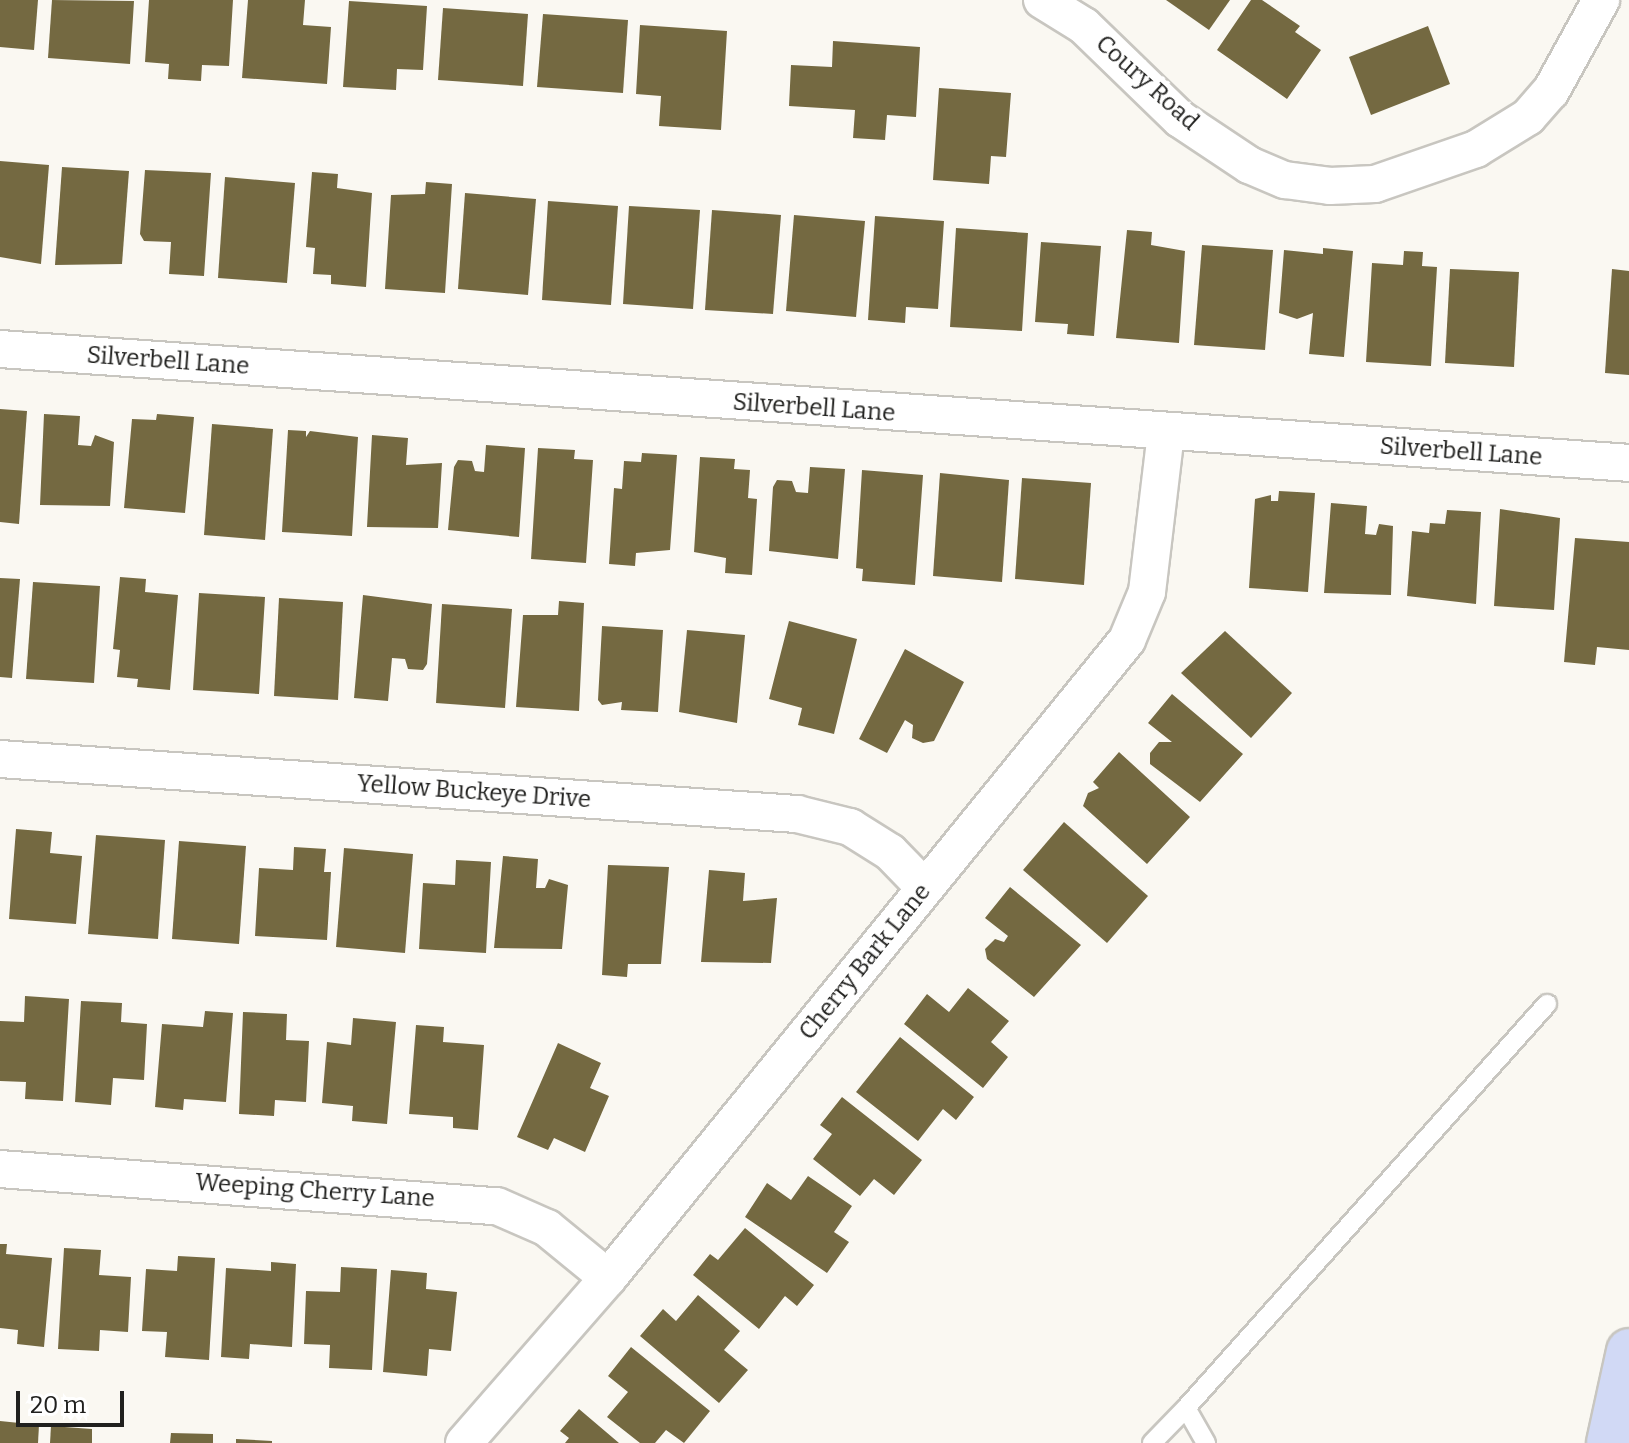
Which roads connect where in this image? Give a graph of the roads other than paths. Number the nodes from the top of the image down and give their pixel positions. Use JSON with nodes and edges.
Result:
{"nodes":[{"id":1,"x":1042,"y":0,"type":"edge"},
{"id":2,"x":1601,"y":0,"type":"edge"},
{"id":3,"x":0,"y":349,"type":"edge"},
{"id":4,"x":1166,"y":433,"type":"junction"},
{"id":5,"x":1629,"y":463,"type":"edge"},
{"id":6,"x":0,"y":759,"type":"edge"},
{"id":7,"x":925,"y":888,"type":"junction"},
{"id":8,"x":1547,"y":1004,"type":"dead end"},
{"id":9,"x":0,"y":1169,"type":"edge"},
{"id":10,"x":608,"y":1278,"type":"junction"},
{"id":11,"x":1629,"y":1351,"type":"edge"},
{"id":12,"x":1186,"y":1408,"type":"junction"},
{"id":13,"x":464,"y":1443,"type":"edge"},
{"id":14,"x":1152,"y":1443,"type":"edge"},
{"id":15,"x":1206,"y":1443,"type":"edge"},
{"id":16,"x":1609,"y":1443,"type":"edge"}],
"edges":[{"from":1,"to":2,"type":"street","name":"Coury Road"},
{"from":3,"to":4,"type":"street","name":"Silverbell Lane"},
{"from":4,"to":5,"type":"street","name":"Silverbell Lane"},
{"from":4,"to":7,"type":"street","name":"Cherry Bark Lane"},
{"from":6,"to":7,"type":"street","name":"Yellow Buckeye Drive"},
{"from":7,"to":10,"type":"street","name":"Cherry Bark Lane"},
{"from":8,"to":12,"type":"lane"},
{"from":9,"to":10,"type":"street","name":"Weeping Cherry Lane"},
{"from":10,"to":13,"type":"street","name":"Cherry Bark Lane"},
{"from":11,"to":16,"type":"main road"},
{"from":12,"to":14,"type":"lane"},
{"from":12,"to":15,"type":"lane"}]}
